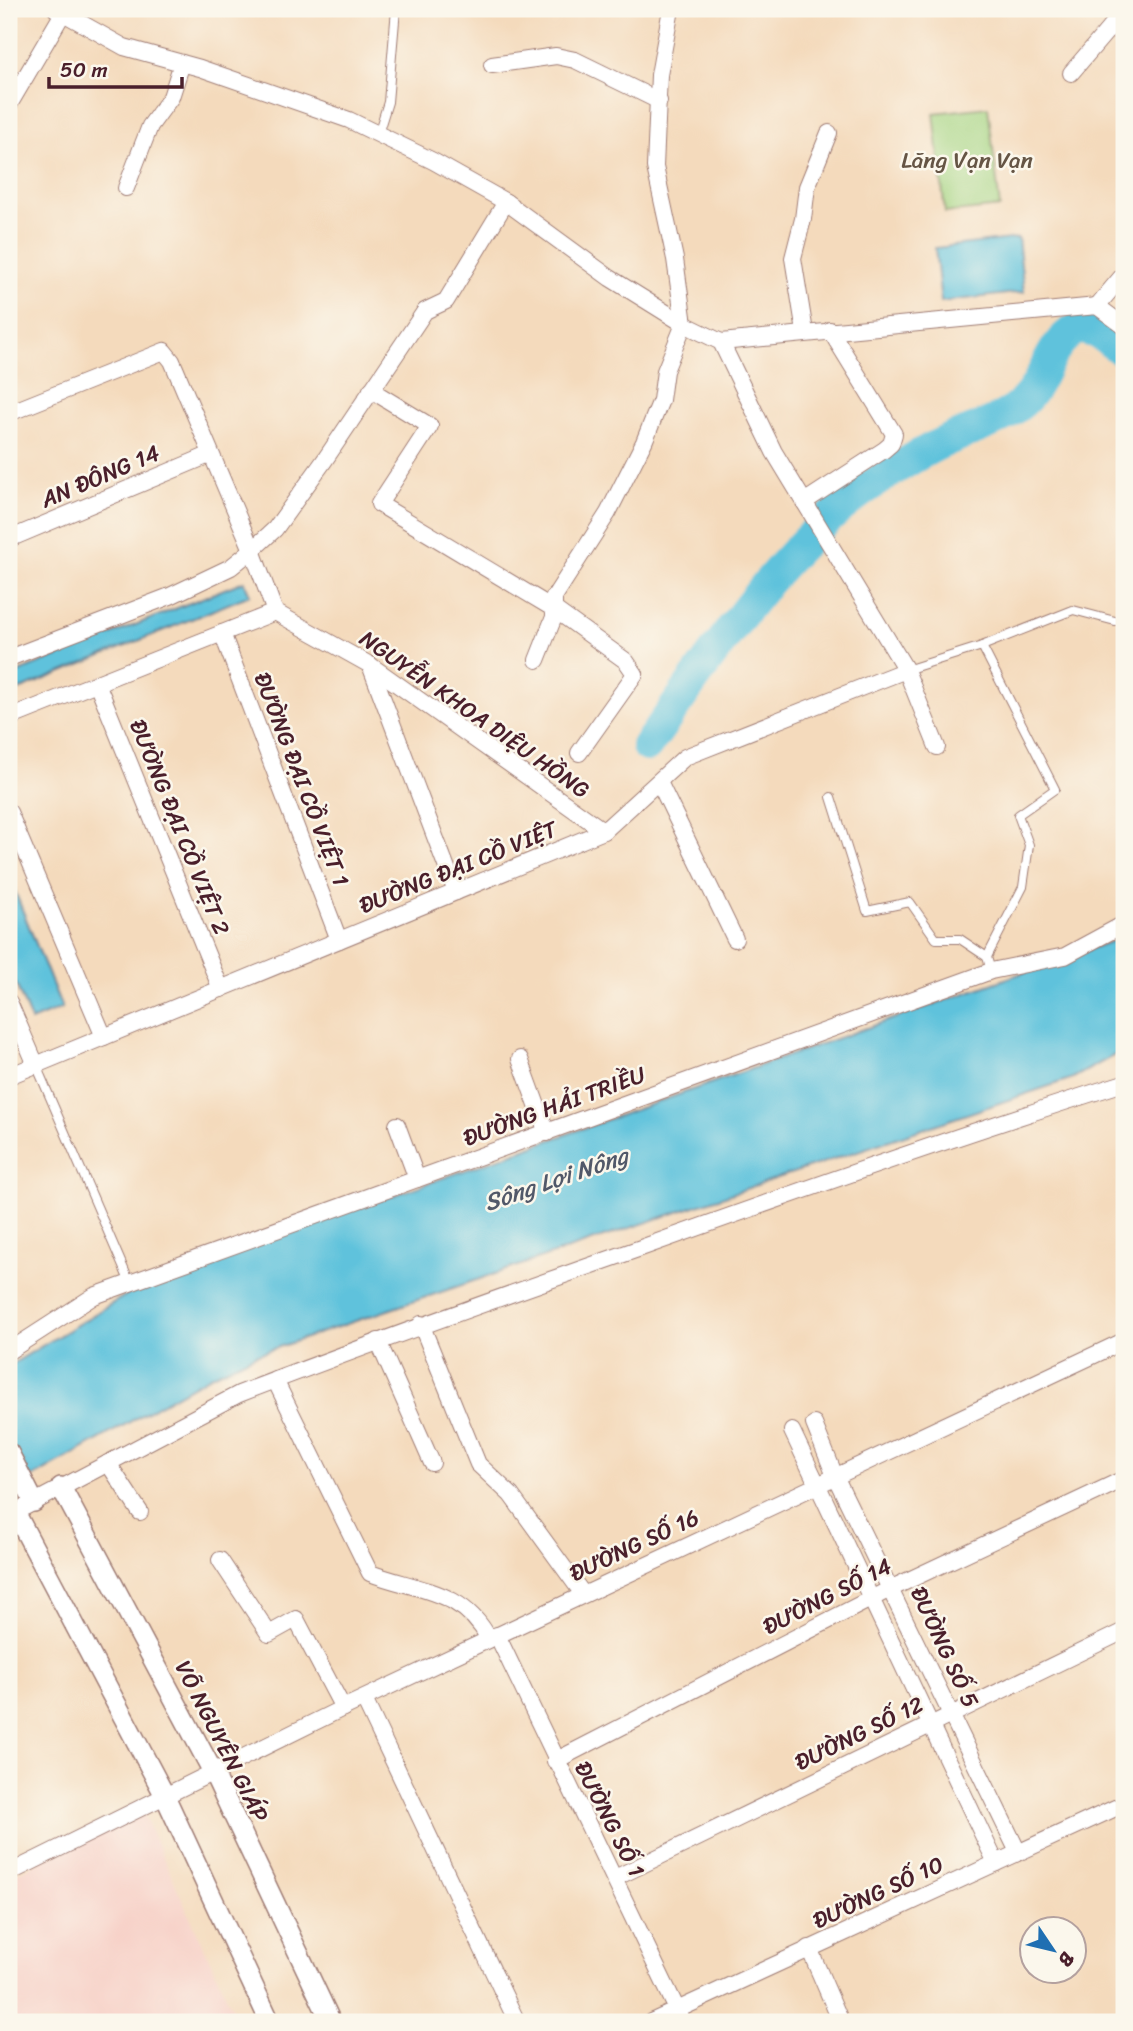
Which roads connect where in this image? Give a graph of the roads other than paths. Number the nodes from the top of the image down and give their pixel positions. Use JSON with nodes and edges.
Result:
{"nodes":[{"id":1,"x":396,"y":9,"type":"edge"},
{"id":2,"x":671,"y":9,"type":"edge"},
{"id":3,"x":60,"y":11,"type":"edge"},
{"id":4,"x":1124,"y":11,"type":"edge"},
{"id":5,"x":182,"y":63,"type":"junction"},
{"id":6,"x":492,"y":65,"type":"dead end"},
{"id":7,"x":1071,"y":73,"type":"dead end"},
{"id":8,"x":659,"y":101,"type":"junction"},
{"id":9,"x":9,"y":105,"type":"edge"},
{"id":10,"x":829,"y":133,"type":"dead end"},
{"id":11,"x":378,"y":134,"type":"junction"},
{"id":12,"x":126,"y":188,"type":"dead end"},
{"id":13,"x":506,"y":202,"type":"junction"},
{"id":14,"x":1124,"y":274,"type":"edge"},
{"id":15,"x":1097,"y":306,"type":"junction"},
{"id":16,"x":684,"y":324,"type":"junction"},
{"id":17,"x":1124,"y":326,"type":"edge"},
{"id":18,"x":830,"y":330,"type":"junction"},
{"id":19,"x":805,"y":332,"type":"junction"},
{"id":20,"x":721,"y":342,"type":"junction"},
{"id":21,"x":370,"y":390,"type":"junction"},
{"id":22,"x":9,"y":413,"type":"edge"},
{"id":23,"x":209,"y":455,"type":"junction"},
{"id":24,"x":807,"y":508,"type":"junction"},
{"id":25,"x":9,"y":539,"type":"edge"},
{"id":26,"x":252,"y":550,"type":"junction"},
{"id":27,"x":554,"y":609,"type":"junction"},
{"id":28,"x":275,"y":612,"type":"junction"},
{"id":29,"x":1115,"y":621,"type":"dead end"},
{"id":30,"x":222,"y":634,"type":"junction"},
{"id":31,"x":982,"y":646,"type":"junction"},
{"id":32,"x":9,"y":658,"type":"edge"},
{"id":33,"x":537,"y":660,"type":"dead end"},
{"id":34,"x":370,"y":665,"type":"junction"},
{"id":35,"x":906,"y":670,"type":"junction"},
{"id":36,"x":97,"y":683,"type":"junction"},
{"id":37,"x":9,"y":718,"type":"edge"},
{"id":38,"x":937,"y":747,"type":"dead end"},
{"id":39,"x":579,"y":753,"type":"dead end"},
{"id":40,"x":659,"y":782,"type":"junction"},
{"id":41,"x":831,"y":797,"type":"dead end"},
{"id":42,"x":9,"y":812,"type":"edge"},
{"id":43,"x":604,"y":831,"type":"junction"},
{"id":44,"x":456,"y":892,"type":"junction"},
{"id":45,"x":1124,"y":924,"type":"edge"},
{"id":46,"x":736,"y":939,"type":"dead end"},
{"id":47,"x":339,"y":940,"type":"junction"},
{"id":48,"x":989,"y":964,"type":"junction"},
{"id":49,"x":221,"y":989,"type":"junction"},
{"id":50,"x":9,"y":1002,"type":"edge"},
{"id":51,"x":104,"y":1037,"type":"junction"},
{"id":52,"x":520,"y":1059,"type":"dead end"},
{"id":53,"x":36,"y":1065,"type":"junction"},
{"id":54,"x":9,"y":1076,"type":"edge"},
{"id":55,"x":1124,"y":1083,"type":"edge"},
{"id":56,"x":397,"y":1125,"type":"dead end"},
{"id":57,"x":547,"y":1133,"type":"junction"},
{"id":58,"x":417,"y":1179,"type":"junction"},
{"id":59,"x":130,"y":1283,"type":"junction"},
{"id":60,"x":421,"y":1324,"type":"junction"},
{"id":61,"x":378,"y":1341,"type":"junction"},
{"id":62,"x":1124,"y":1341,"type":"edge"},
{"id":63,"x":9,"y":1351,"type":"edge"},
{"id":64,"x":275,"y":1380,"type":"junction"},
{"id":65,"x":814,"y":1424,"type":"dead end"},
{"id":66,"x":792,"y":1431,"type":"dead end"},
{"id":67,"x":9,"y":1453,"type":"edge"},
{"id":68,"x":108,"y":1463,"type":"junction"},
{"id":69,"x":432,"y":1463,"type":"dead end"},
{"id":70,"x":835,"y":1476,"type":"junction"},
{"id":71,"x":1124,"y":1479,"type":"edge"},
{"id":72,"x":816,"y":1483,"type":"junction"},
{"id":73,"x":61,"y":1487,"type":"junction"},
{"id":74,"x":34,"y":1502,"type":"junction"},
{"id":75,"x":140,"y":1511,"type":"dead end"},
{"id":76,"x":12,"y":1514,"type":"edge"},
{"id":77,"x":220,"y":1560,"type":"dead end"},
{"id":78,"x":892,"y":1588,"type":"junction"},
{"id":79,"x":583,"y":1594,"type":"junction"},
{"id":80,"x":871,"y":1599,"type":"junction"},
{"id":81,"x":1124,"y":1631,"type":"edge"},
{"id":82,"x":493,"y":1637,"type":"junction"},
{"id":83,"x":364,"y":1699,"type":"junction"},
{"id":84,"x":343,"y":1708,"type":"junction"},
{"id":85,"x":951,"y":1714,"type":"junction"},
{"id":86,"x":931,"y":1724,"type":"junction"},
{"id":87,"x":555,"y":1761,"type":"junction"},
{"id":88,"x":213,"y":1772,"type":"junction"},
{"id":89,"x":164,"y":1794,"type":"junction"},
{"id":90,"x":1124,"y":1804,"type":"edge"},
{"id":91,"x":1018,"y":1852,"type":"junction"},
{"id":92,"x":996,"y":1863,"type":"junction"},
{"id":93,"x":9,"y":1873,"type":"edge"},
{"id":94,"x":615,"y":1878,"type":"junction"},
{"id":95,"x":809,"y":1948,"type":"junction"},
{"id":96,"x":680,"y":2016,"type":"edge"},
{"id":97,"x":270,"y":2022,"type":"edge"},
{"id":98,"x":331,"y":2022,"type":"edge"},
{"id":99,"x":517,"y":2022,"type":"edge"},
{"id":100,"x":651,"y":2022,"type":"edge"},
{"id":101,"x":841,"y":2022,"type":"edge"}],
"edges":[{"from":1,"to":11,"type":"lane"},
{"from":2,"to":8,"type":"street"},
{"from":3,"to":5,"type":"street"},
{"from":3,"to":9,"type":"street"},
{"from":4,"to":7,"type":"street"},
{"from":5,"to":11,"type":"street"},
{"from":5,"to":12,"type":"street"},
{"from":6,"to":8,"type":"street"},
{"from":8,"to":16,"type":"street"},
{"from":10,"to":19,"type":"street"},
{"from":11,"to":13,"type":"street"},
{"from":13,"to":16,"type":"street"},
{"from":13,"to":21,"type":"street"},
{"from":14,"to":15,"type":"street"},
{"from":15,"to":17,"type":"street"},
{"from":15,"to":18,"type":"street"},
{"from":16,"to":20,"type":"street"},
{"from":16,"to":27,"type":"street"},
{"from":18,"to":19,"type":"street"},
{"from":18,"to":24,"type":"street"},
{"from":19,"to":20,"type":"street"},
{"from":20,"to":24,"type":"street"},
{"from":21,"to":26,"type":"street"},
{"from":21,"to":27,"type":"street"},
{"from":22,"to":23,"type":"street"},
{"from":23,"to":25,"type":"street","name":"AN ĐÔNG 14"},
{"from":23,"to":26,"type":"street"},
{"from":24,"to":35,"type":"street"},
{"from":26,"to":28,"type":"street"},
{"from":26,"to":32,"type":"street"},
{"from":27,"to":33,"type":"street"},
{"from":27,"to":39,"type":"street"},
{"from":28,"to":30,"type":"street"},
{"from":28,"to":34,"type":"street","name":"NGUYỄN KHOA DIỆU HỒNG"},
{"from":29,"to":31,"type":"lane"},
{"from":30,"to":36,"type":"street"},
{"from":30,"to":47,"type":"street","name":"ĐƯỜNG ĐẠI CỒ VIỆT 1"},
{"from":31,"to":35,"type":"lane"},
{"from":31,"to":48,"type":"lane"},
{"from":34,"to":43,"type":"street","name":"NGUYỄN KHOA DIỆU HỒNG"},
{"from":34,"to":44,"type":"street"},
{"from":35,"to":38,"type":"street"},
{"from":35,"to":40,"type":"street","name":"ĐƯỜNG ĐẠI CỒ VIỆT"},
{"from":36,"to":37,"type":"street"},
{"from":36,"to":49,"type":"street","name":"ĐƯỜNG ĐẠI CỒ VIỆT 2"},
{"from":40,"to":43,"type":"street","name":"ĐƯỜNG ĐẠI CỒ VIỆT"},
{"from":40,"to":46,"type":"street"},
{"from":41,"to":48,"type":"lane"},
{"from":42,"to":51,"type":"street"},
{"from":43,"to":44,"type":"street","name":"ĐƯỜNG ĐẠI CỒ VIỆT"},
{"from":44,"to":47,"type":"street","name":"ĐƯỜNG ĐẠI CỒ VIỆT"},
{"from":45,"to":48,"type":"street","name":"ĐƯỜNG HẢI TRIỀU"},
{"from":47,"to":49,"type":"street","name":"ĐƯỜNG ĐẠI CỒ VIỆT"},
{"from":48,"to":57,"type":"street","name":"ĐƯỜNG HẢI TRIỀU"},
{"from":49,"to":51,"type":"street","name":"ĐƯỜNG ĐẠI CỒ VIỆT"},
{"from":50,"to":53,"type":"street"},
{"from":51,"to":53,"type":"street","name":"ĐƯỜNG ĐẠI CỒ VIỆT"},
{"from":52,"to":57,"type":"street"},
{"from":53,"to":54,"type":"street","name":"ĐƯỜNG ĐẠI CỒ VIỆT"},
{"from":53,"to":59,"type":"lane"},
{"from":55,"to":60,"type":"street"},
{"from":56,"to":58,"type":"street"},
{"from":57,"to":58,"type":"street","name":"ĐƯỜNG HẢI TRIỀU"},
{"from":58,"to":59,"type":"street","name":"ĐƯỜNG HẢI TRIỀU"},
{"from":59,"to":63,"type":"street","name":"ĐƯỜNG HẢI TRIỀU"},
{"from":60,"to":61,"type":"street"},
{"from":60,"to":79,"type":"street"},
{"from":61,"to":64,"type":"street"},
{"from":61,"to":69,"type":"street"},
{"from":62,"to":70,"type":"street","name":"ĐƯỜNG SỐ 16"},
{"from":64,"to":68,"type":"street"},
{"from":64,"to":82,"type":"street","name":"ĐƯỜNG SỐ 1"},
{"from":65,"to":70,"type":"street","name":"ĐƯỜNG SỐ 5"},
{"from":66,"to":72,"type":"street","name":"ĐƯỜNG SỐ 5"},
{"from":67,"to":74,"type":"street"},
{"from":68,"to":73,"type":"street"},
{"from":68,"to":75,"type":"street"},
{"from":70,"to":72,"type":"street","name":"ĐƯỜNG SỐ 16"},
{"from":70,"to":78,"type":"street","name":"ĐƯỜNG SỐ 5"},
{"from":71,"to":78,"type":"street","name":"ĐƯỜNG SỐ 14"},
{"from":72,"to":79,"type":"street","name":"ĐƯỜNG SỐ 16"},
{"from":72,"to":80,"type":"street","name":"ĐƯỜNG SỐ 5"},
{"from":73,"to":74,"type":"street"},
{"from":73,"to":88,"type":"street","name":"VÕ NGUYÊN GIÁP"},
{"from":74,"to":76,"type":"street"},
{"from":76,"to":89,"type":"street"},
{"from":77,"to":84,"type":"street"},
{"from":78,"to":80,"type":"street","name":"ĐƯỜNG SỐ 14"},
{"from":78,"to":85,"type":"street","name":"ĐƯỜNG SỐ 5"},
{"from":79,"to":82,"type":"street","name":"ĐƯỜNG SỐ 16"},
{"from":80,"to":86,"type":"street","name":"ĐƯỜNG SỐ 5"},
{"from":80,"to":87,"type":"street","name":"ĐƯỜNG SỐ 14"},
{"from":81,"to":85,"type":"street","name":"ĐƯỜNG SỐ 12"},
{"from":82,"to":83,"type":"street","name":"ĐƯỜNG SỐ 16"},
{"from":82,"to":87,"type":"street","name":"ĐƯỜNG SỐ 1"},
{"from":83,"to":84,"type":"street","name":"ĐƯỜNG SỐ 16"},
{"from":83,"to":99,"type":"street"},
{"from":84,"to":88,"type":"street","name":"ĐƯỜNG SỐ 16"},
{"from":85,"to":86,"type":"street","name":"ĐƯỜNG SỐ 12"},
{"from":85,"to":91,"type":"street","name":"ĐƯỜNG SỐ 5"},
{"from":86,"to":92,"type":"street","name":"ĐƯỜNG SỐ 5"},
{"from":86,"to":94,"type":"street","name":"ĐƯỜNG SỐ 12"},
{"from":87,"to":94,"type":"street","name":"ĐƯỜNG SỐ 1"},
{"from":88,"to":89,"type":"street","name":"ĐƯỜNG SỐ 16"},
{"from":88,"to":98,"type":"street","name":"VÕ NGUYÊN GIÁP"},
{"from":89,"to":93,"type":"street","name":"ĐƯỜNG SỐ 16"},
{"from":89,"to":97,"type":"street"},
{"from":90,"to":91,"type":"street","name":"ĐƯỜNG SỐ 10"},
{"from":91,"to":92,"type":"street","name":"ĐƯỜNG SỐ 10"},
{"from":92,"to":95,"type":"street","name":"ĐƯỜNG SỐ 10"},
{"from":94,"to":96,"type":"street","name":"ĐƯỜNG SỐ 1"},
{"from":95,"to":96,"type":"street","name":"ĐƯỜNG SỐ 10"},
{"from":95,"to":101,"type":"street"},
{"from":96,"to":100,"type":"street","name":"ĐƯỜNG SỐ 10"}]}
